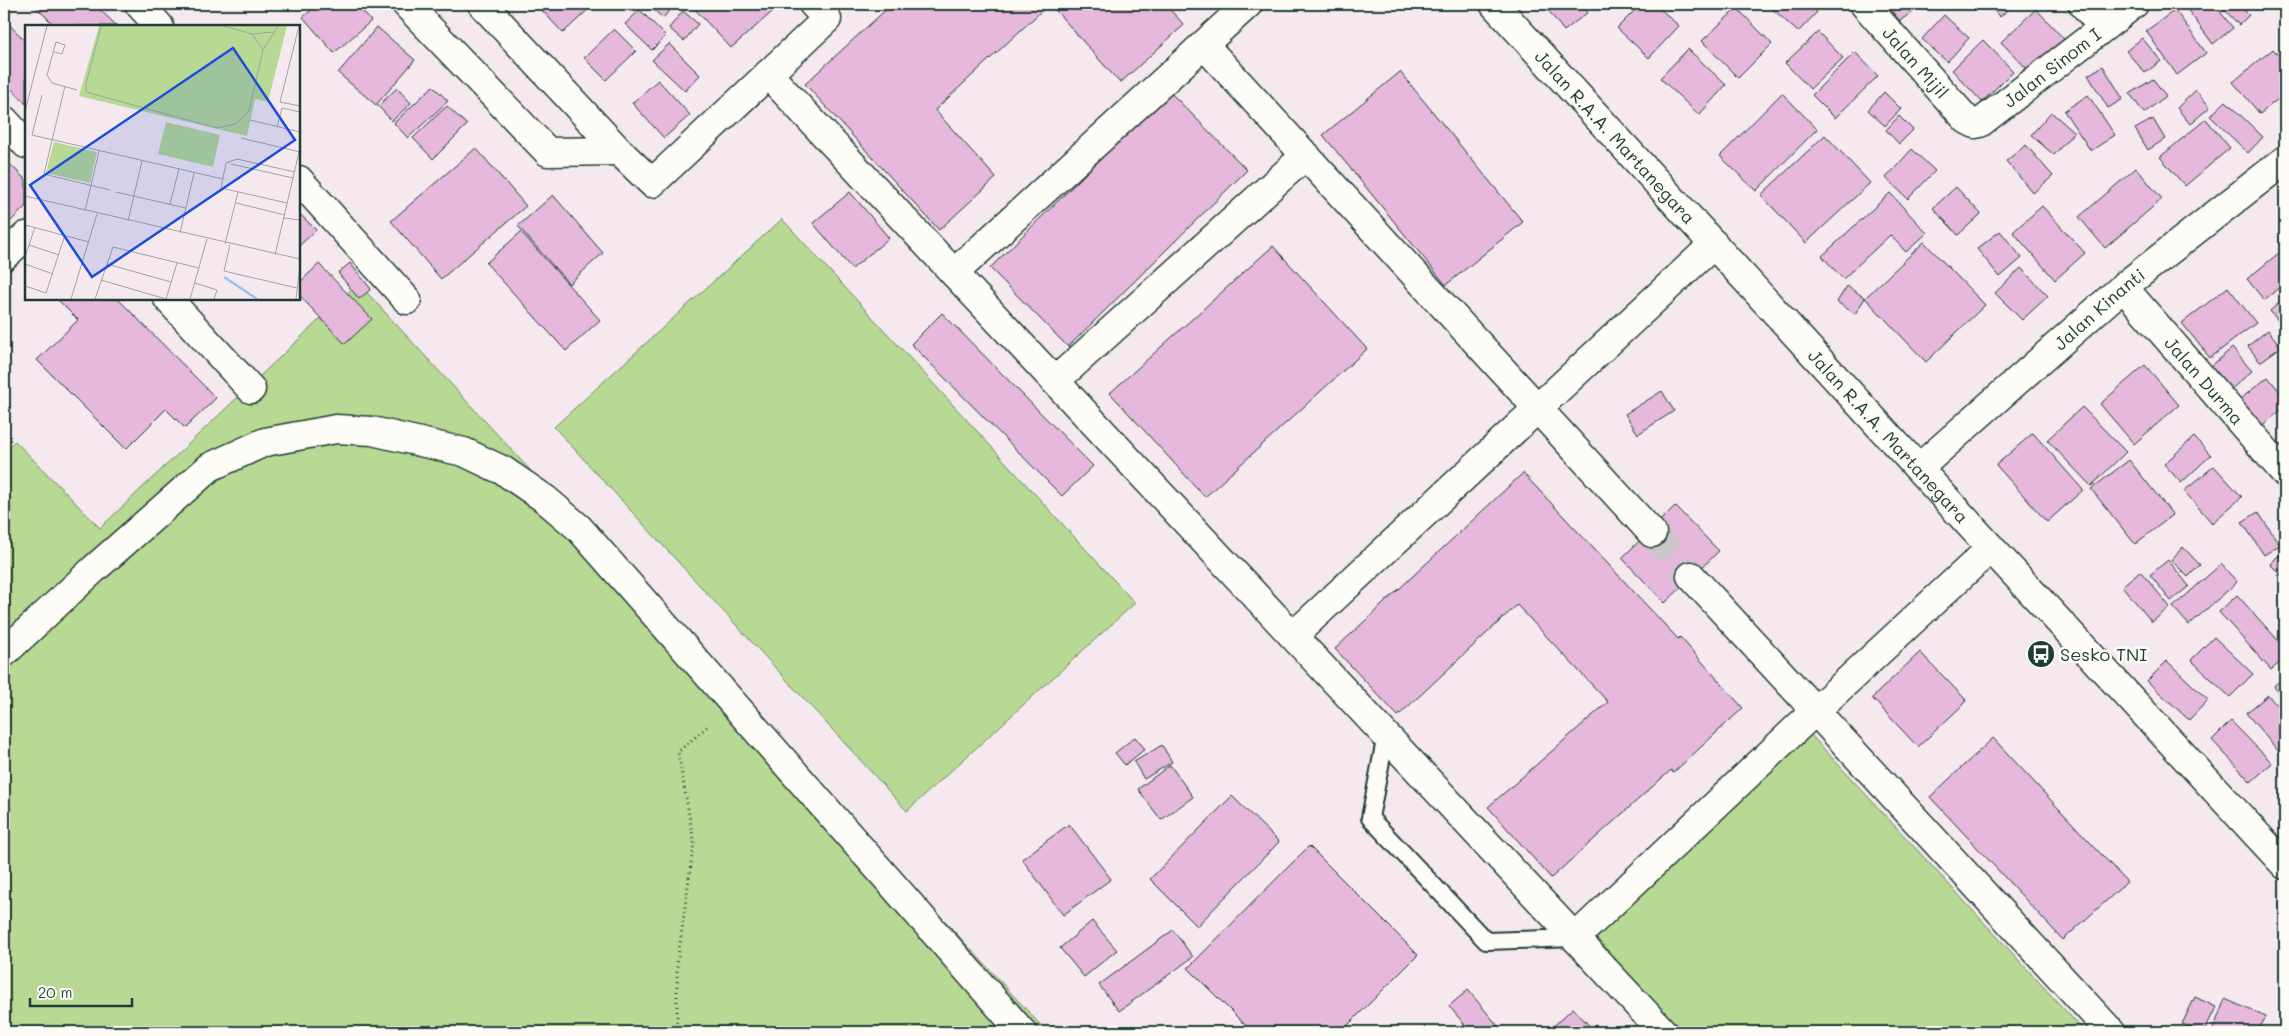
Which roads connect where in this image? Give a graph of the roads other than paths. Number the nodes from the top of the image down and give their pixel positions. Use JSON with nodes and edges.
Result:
{"nodes":[{"id":1,"x":139,"y":4,"type":"edge"},
{"id":2,"x":406,"y":4,"type":"edge"},
{"id":3,"x":482,"y":4,"type":"edge"},
{"id":4,"x":813,"y":4,"type":"edge"},
{"id":5,"x":1248,"y":4,"type":"edge"},
{"id":6,"x":1494,"y":4,"type":"edge"},
{"id":7,"x":1864,"y":4,"type":"edge"},
{"id":8,"x":2083,"y":4,"type":"edge"},
{"id":9,"x":2134,"y":4,"type":"edge"},
{"id":10,"x":158,"y":25,"type":"edge"},
{"id":11,"x":2103,"y":27,"type":"junction"},
{"id":12,"x":1204,"y":45,"type":"junction"},
{"id":13,"x":768,"y":74,"type":"junction"},
{"id":14,"x":4,"y":120,"type":"edge"},
{"id":15,"x":1967,"y":120,"type":"joint"},
{"id":16,"x":25,"y":143,"type":"edge"},
{"id":17,"x":619,"y":151,"type":"junction"},
{"id":18,"x":1306,"y":155,"type":"junction"},
{"id":19,"x":2285,"y":160,"type":"edge"},
{"id":20,"x":300,"y":181,"type":"edge"},
{"id":21,"x":25,"y":237,"type":"edge"},
{"id":22,"x":1714,"y":244,"type":"junction"},
{"id":23,"x":4,"y":256,"type":"edge"},
{"id":24,"x":954,"y":273,"type":"junction"},
{"id":25,"x":2123,"y":287,"type":"junction"},
{"id":26,"x":169,"y":300,"type":"edge"},
{"id":27,"x":407,"y":300,"type":"dead end"},
{"id":28,"x":1055,"y":381,"type":"junction"},
{"id":29,"x":251,"y":389,"type":"dead end"},
{"id":30,"x":1536,"y":408,"type":"junction"},
{"id":31,"x":2282,"y":463,"type":"edge"},
{"id":32,"x":1920,"y":467,"type":"junction"},
{"id":33,"x":1652,"y":533,"type":"tunnel mouth"},
{"id":34,"x":1991,"y":548,"type":"junction"},
{"id":35,"x":1691,"y":576,"type":"tunnel mouth"},
{"id":36,"x":1293,"y":636,"type":"junction"},
{"id":37,"x":4,"y":653,"type":"edge"},
{"id":38,"x":1816,"y":710,"type":"junction"},
{"id":39,"x":1386,"y":735,"type":"junction"},
{"id":40,"x":2285,"y":865,"type":"edge"},
{"id":41,"x":1575,"y":938,"type":"junction"},
{"id":42,"x":1022,"y":1032,"type":"edge"},
{"id":43,"x":1663,"y":1032,"type":"edge"},
{"id":44,"x":2111,"y":1032,"type":"edge"}],
"edges":[{"from":1,"to":10,"type":"street"},
{"from":2,"to":17,"type":"street"},
{"from":3,"to":17,"type":"street"},
{"from":4,"to":13,"type":"street"},
{"from":5,"to":12,"type":"street"},
{"from":6,"to":22,"type":"street","name":"Jalan R.A.A. Martanegara"},
{"from":7,"to":15,"type":"street","name":"Jalan Mijil"},
{"from":8,"to":11,"type":"street"},
{"from":9,"to":11,"type":"street","name":"Jalan Sinom I"},
{"from":11,"to":15,"type":"street","name":"Jalan Sinom I"},
{"from":12,"to":18,"type":"street"},
{"from":12,"to":24,"type":"street"},
{"from":13,"to":17,"type":"street"},
{"from":13,"to":24,"type":"street"},
{"from":14,"to":16,"type":"street"},
{"from":18,"to":28,"type":"street"},
{"from":18,"to":30,"type":"street"},
{"from":19,"to":25,"type":"street","name":"Jalan Kinanti"},
{"from":20,"to":27,"type":"street"},
{"from":21,"to":23,"type":"street"},
{"from":22,"to":30,"type":"street"},
{"from":22,"to":32,"type":"street","name":"Jalan R.A.A. Martanegara"},
{"from":24,"to":28,"type":"street"},
{"from":25,"to":31,"type":"street","name":"Jalan Durma"},
{"from":25,"to":32,"type":"street","name":"Jalan Kinanti"},
{"from":26,"to":29,"type":"street"},
{"from":28,"to":36,"type":"street"},
{"from":30,"to":33,"type":"street"},
{"from":30,"to":36,"type":"street"},
{"from":32,"to":34,"type":"street","name":"Jalan R.A.A. Martanegara"},
{"from":34,"to":38,"type":"street"},
{"from":34,"to":40,"type":"street","name":"Jalan R.A.A. Martanegara"},
{"from":35,"to":38,"type":"street"},
{"from":36,"to":39,"type":"street"},
{"from":37,"to":42,"type":"street"},
{"from":38,"to":41,"type":"street"},
{"from":38,"to":44,"type":"street"},
{"from":39,"to":41,"type":"street"},
{"from":39,"to":41,"type":"lane"},
{"from":41,"to":43,"type":"street"}]}
